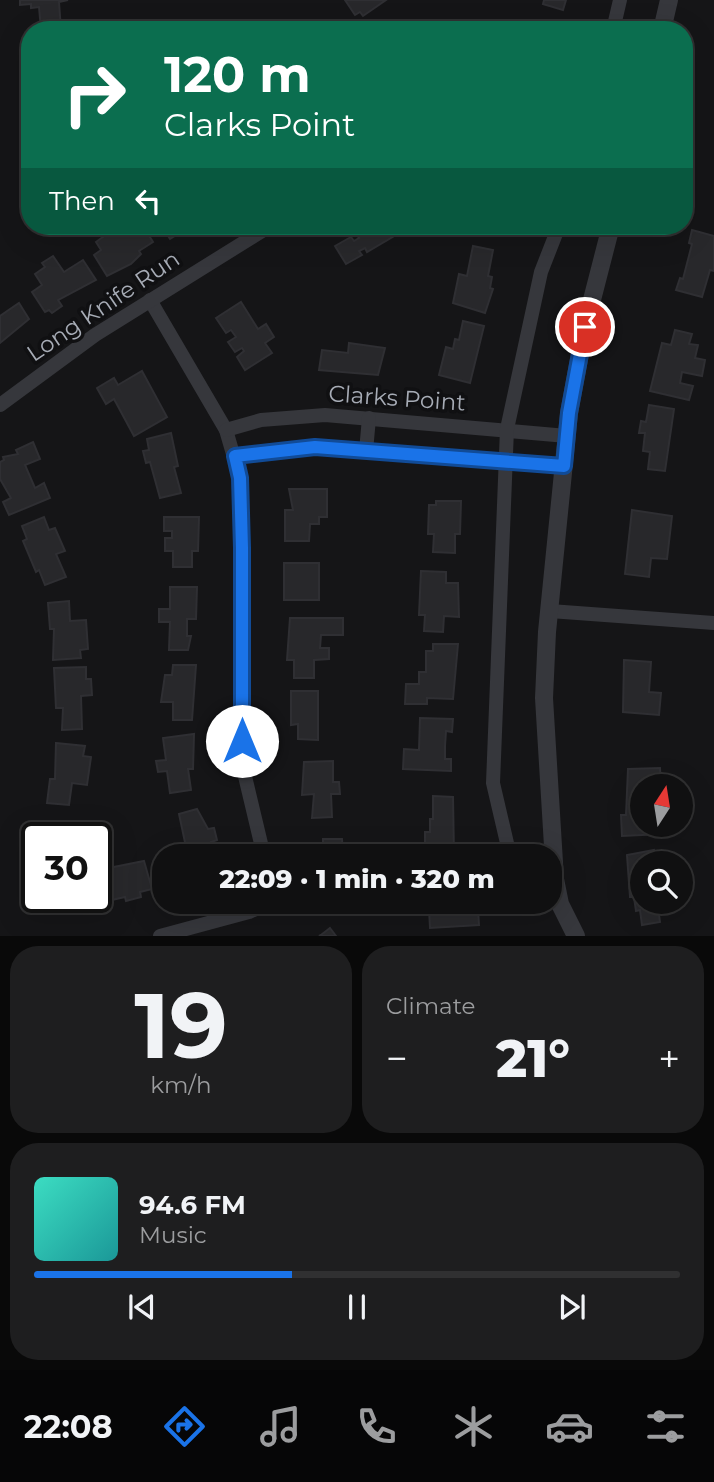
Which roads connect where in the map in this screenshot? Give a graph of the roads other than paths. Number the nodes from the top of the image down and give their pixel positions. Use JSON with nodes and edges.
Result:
{"nodes":[{"id":1,"x":620,"y":0,"type":"edge"},
{"id":2,"x":669,"y":0,"type":"edge"},
{"id":3,"x":615,"y":21,"type":"edge"},
{"id":4,"x":664,"y":21,"type":"edge"},
{"id":5,"x":255,"y":235,"type":"edge"},
{"id":6,"x":555,"y":235,"type":"edge"},
{"id":7,"x":609,"y":235,"type":"edge"},
{"id":8,"x":150,"y":300,"type":"junction"},
{"id":9,"x":0,"y":405,"type":"edge"},
{"id":10,"x":369,"y":418,"type":"junction"},
{"id":11,"x":507,"y":429,"type":"junction"},
{"id":12,"x":226,"y":430,"type":"junction"},
{"id":13,"x":567,"y":436,"type":"junction"},
{"id":14,"x":366,"y":451,"type":"junction"},
{"id":15,"x":235,"y":456,"type":"junction"},
{"id":16,"x":506,"y":461,"type":"junction"},
{"id":17,"x":564,"y":466,"type":"junction"},
{"id":18,"x":550,"y":611,"type":"junction"},
{"id":19,"x":714,"y":623,"type":"edge"},
{"id":20,"x":261,"y":844,"type":"edge"},
{"id":21,"x":507,"y":844,"type":"edge"},
{"id":22,"x":242,"y":914,"type":"edge"},
{"id":23,"x":160,"y":936,"type":"edge"},
{"id":24,"x":576,"y":936,"type":"edge"}],
"edges":[{"from":1,"to":3,"type":"street"},
{"from":2,"to":4,"type":"street"},
{"from":5,"to":8,"type":"street","name":"Long Knife Run"},
{"from":6,"to":11,"type":"street"},
{"from":7,"to":13,"type":"street"},
{"from":8,"to":9,"type":"street","name":"Long Knife Run"},
{"from":8,"to":12,"type":"street"},
{"from":10,"to":11,"type":"street","name":"Clarks Point"},
{"from":10,"to":12,"type":"street","name":"Clarks Point"},
{"from":10,"to":14,"type":"street"},
{"from":11,"to":13,"type":"street","name":"Clarks Point"},
{"from":11,"to":16,"type":"street"},
{"from":12,"to":15,"type":"street"},
{"from":13,"to":17,"type":"street"},
{"from":14,"to":15,"type":"street"},
{"from":14,"to":16,"type":"street"},
{"from":15,"to":20,"type":"street"},
{"from":16,"to":17,"type":"street"},
{"from":16,"to":21,"type":"street"},
{"from":17,"to":18,"type":"street"},
{"from":18,"to":19,"type":"street"},
{"from":18,"to":24,"type":"street"},
{"from":22,"to":23,"type":"street"}]}
